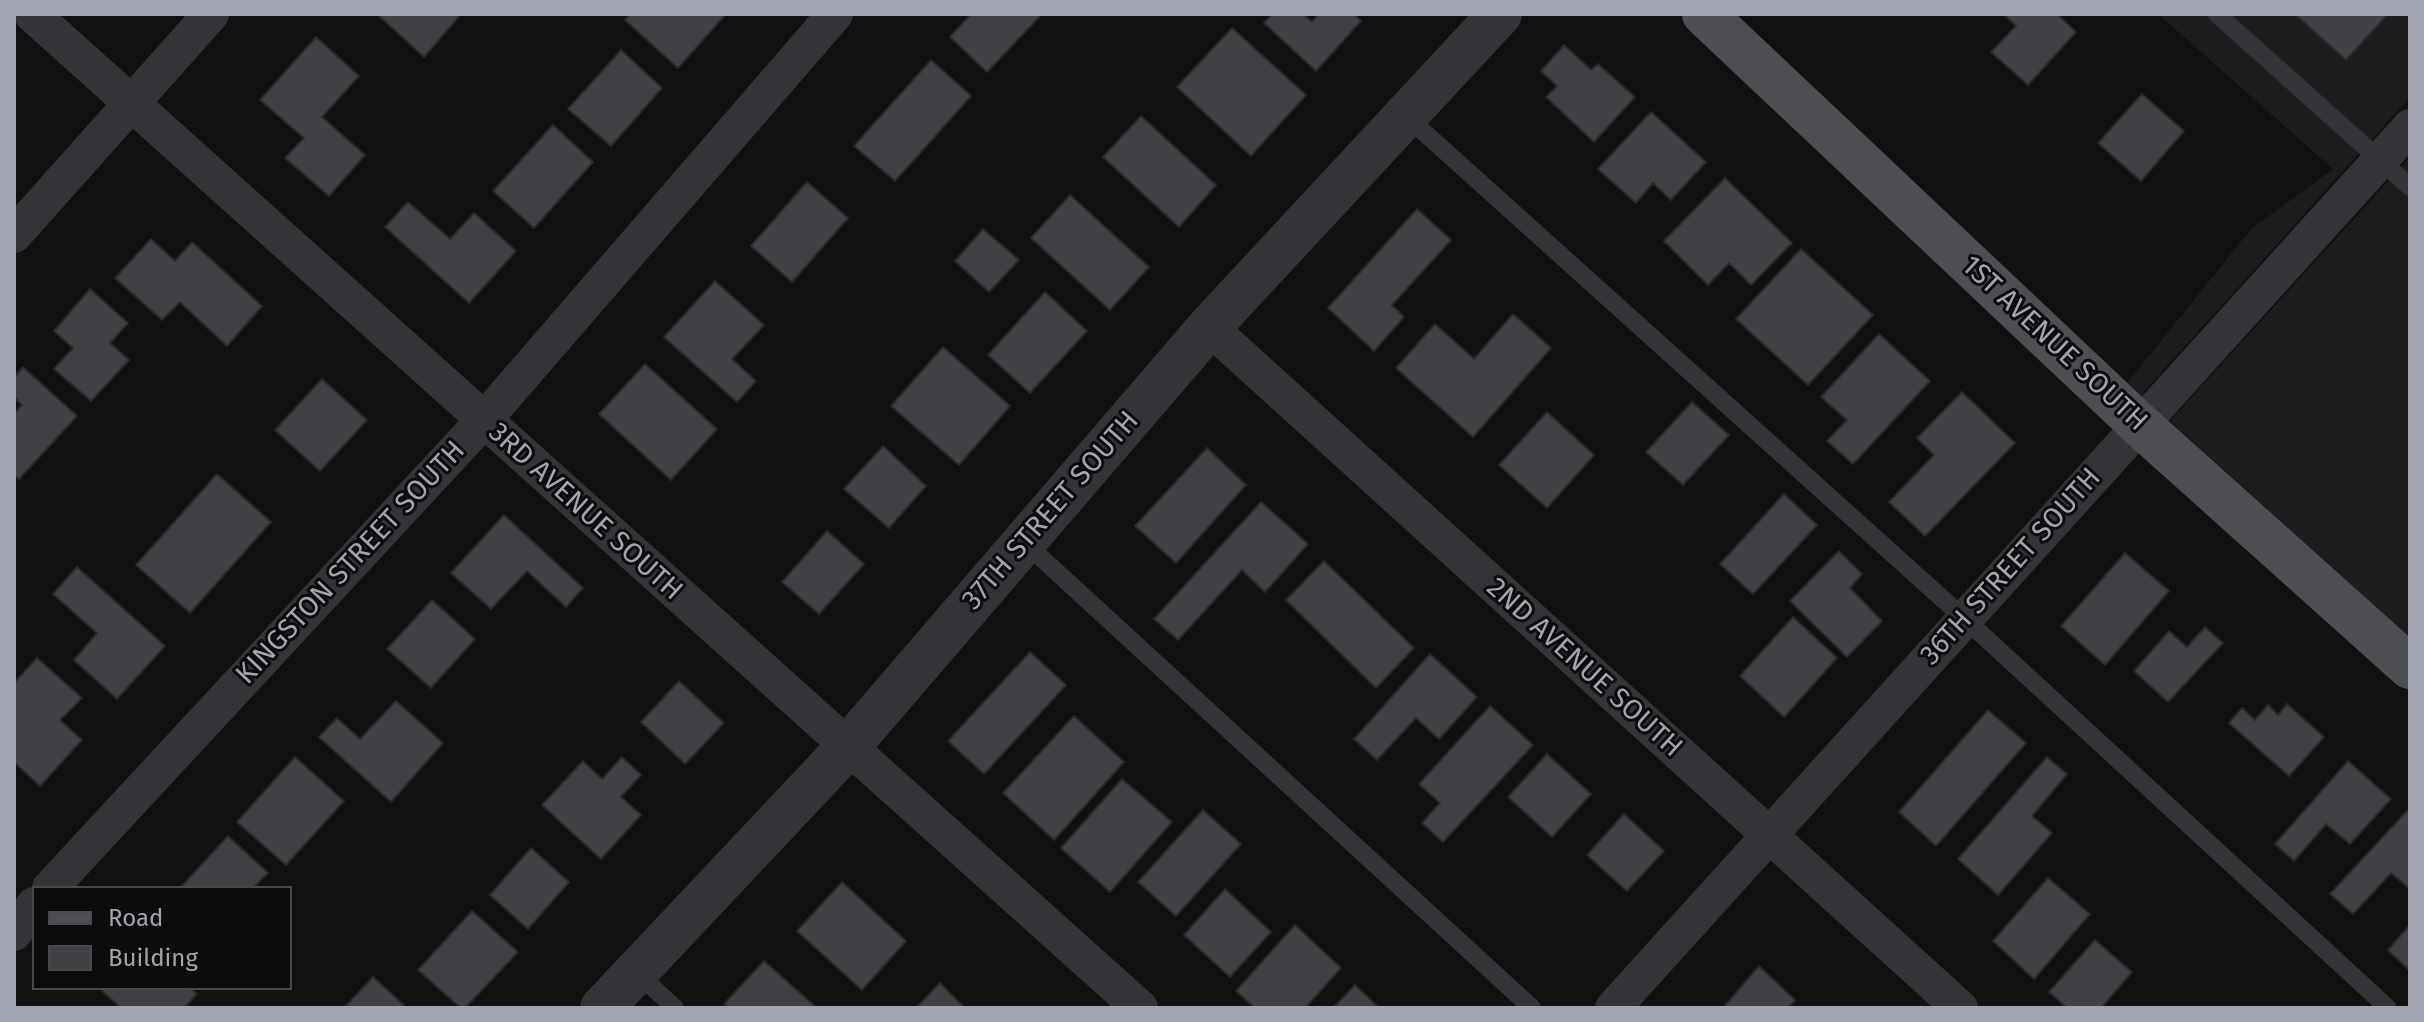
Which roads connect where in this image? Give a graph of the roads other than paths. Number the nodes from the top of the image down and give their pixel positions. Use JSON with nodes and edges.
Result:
{"nodes":[{"id":1,"x":32,"y":14,"type":"edge"},
{"id":2,"x":211,"y":14,"type":"edge"},
{"id":3,"x":835,"y":14,"type":"edge"},
{"id":4,"x":1500,"y":14,"type":"edge"},
{"id":5,"x":1704,"y":14,"type":"edge"},
{"id":6,"x":2217,"y":14,"type":"edge"},
{"id":7,"x":130,"y":103,"type":"junction"},
{"id":8,"x":1406,"y":116,"type":"junction"},
{"id":9,"x":2410,"y":127,"type":"edge"},
{"id":10,"x":2380,"y":160,"type":"junction"},
{"id":11,"x":2410,"y":187,"type":"edge"},
{"id":12,"x":14,"y":235,"type":"edge"},
{"id":13,"x":1209,"y":327,"type":"junction"},
{"id":14,"x":483,"y":421,"type":"junction"},
{"id":15,"x":2140,"y":425,"type":"junction"},
{"id":16,"x":1024,"y":542,"type":"junction"},
{"id":17,"x":1965,"y":619,"type":"junction"},
{"id":18,"x":2410,"y":667,"type":"edge"},
{"id":19,"x":847,"y":748,"type":"junction"},
{"id":20,"x":1769,"y":835,"type":"junction"},
{"id":21,"x":52,"y":886,"type":"edge"},
{"id":22,"x":32,"y":908,"type":"edge"},
{"id":23,"x":14,"y":933,"type":"edge"},
{"id":24,"x":636,"y":972,"type":"junction"},
{"id":25,"x":602,"y":1008,"type":"edge"},
{"id":26,"x":675,"y":1008,"type":"edge"},
{"id":27,"x":1140,"y":1008,"type":"edge"},
{"id":28,"x":1532,"y":1008,"type":"edge"},
{"id":29,"x":1613,"y":1008,"type":"edge"},
{"id":30,"x":1960,"y":1008,"type":"edge"},
{"id":31,"x":2388,"y":1008,"type":"edge"}],
"edges":[{"from":1,"to":7,"type":"street","name":"3RD AVENUE SOUTH"},
{"from":2,"to":7,"type":"street"},
{"from":3,"to":14,"type":"street","name":"KINGSTON STREET SOUTH"},
{"from":4,"to":8,"type":"street","name":"37TH STREET SOUTH"},
{"from":5,"to":15,"type":"main road","name":"1ST AVENUE SOUTH"},
{"from":6,"to":10,"type":"lane"},
{"from":7,"to":12,"type":"street"},
{"from":7,"to":14,"type":"street","name":"3RD AVENUE SOUTH"},
{"from":8,"to":13,"type":"street","name":"37TH STREET SOUTH"},
{"from":8,"to":17,"type":"lane"},
{"from":9,"to":10,"type":"street","name":"36TH STREET SOUTH"},
{"from":10,"to":11,"type":"lane"},
{"from":10,"to":15,"type":"street","name":"36TH STREET SOUTH"},
{"from":13,"to":16,"type":"street","name":"37TH STREET SOUTH"},
{"from":13,"to":20,"type":"street","name":"2ND AVENUE SOUTH"},
{"from":14,"to":19,"type":"street","name":"3RD AVENUE SOUTH"},
{"from":14,"to":21,"type":"street","name":"KINGSTON STREET SOUTH"},
{"from":15,"to":17,"type":"street","name":"36TH STREET SOUTH"},
{"from":15,"to":18,"type":"main road","name":"1ST AVENUE SOUTH"},
{"from":16,"to":19,"type":"street","name":"37TH STREET SOUTH"},
{"from":16,"to":28,"type":"lane"},
{"from":17,"to":20,"type":"street","name":"36TH STREET SOUTH"},
{"from":17,"to":31,"type":"lane"},
{"from":19,"to":24,"type":"street","name":"37TH STREET SOUTH"},
{"from":19,"to":27,"type":"street","name":"3RD AVENUE SOUTH"},
{"from":20,"to":29,"type":"street","name":"36TH STREET SOUTH"},
{"from":20,"to":30,"type":"street","name":"2ND AVENUE SOUTH"},
{"from":22,"to":23,"type":"street"},
{"from":24,"to":25,"type":"street","name":"37TH STREET SOUTH"},
{"from":24,"to":26,"type":"lane"}]}
